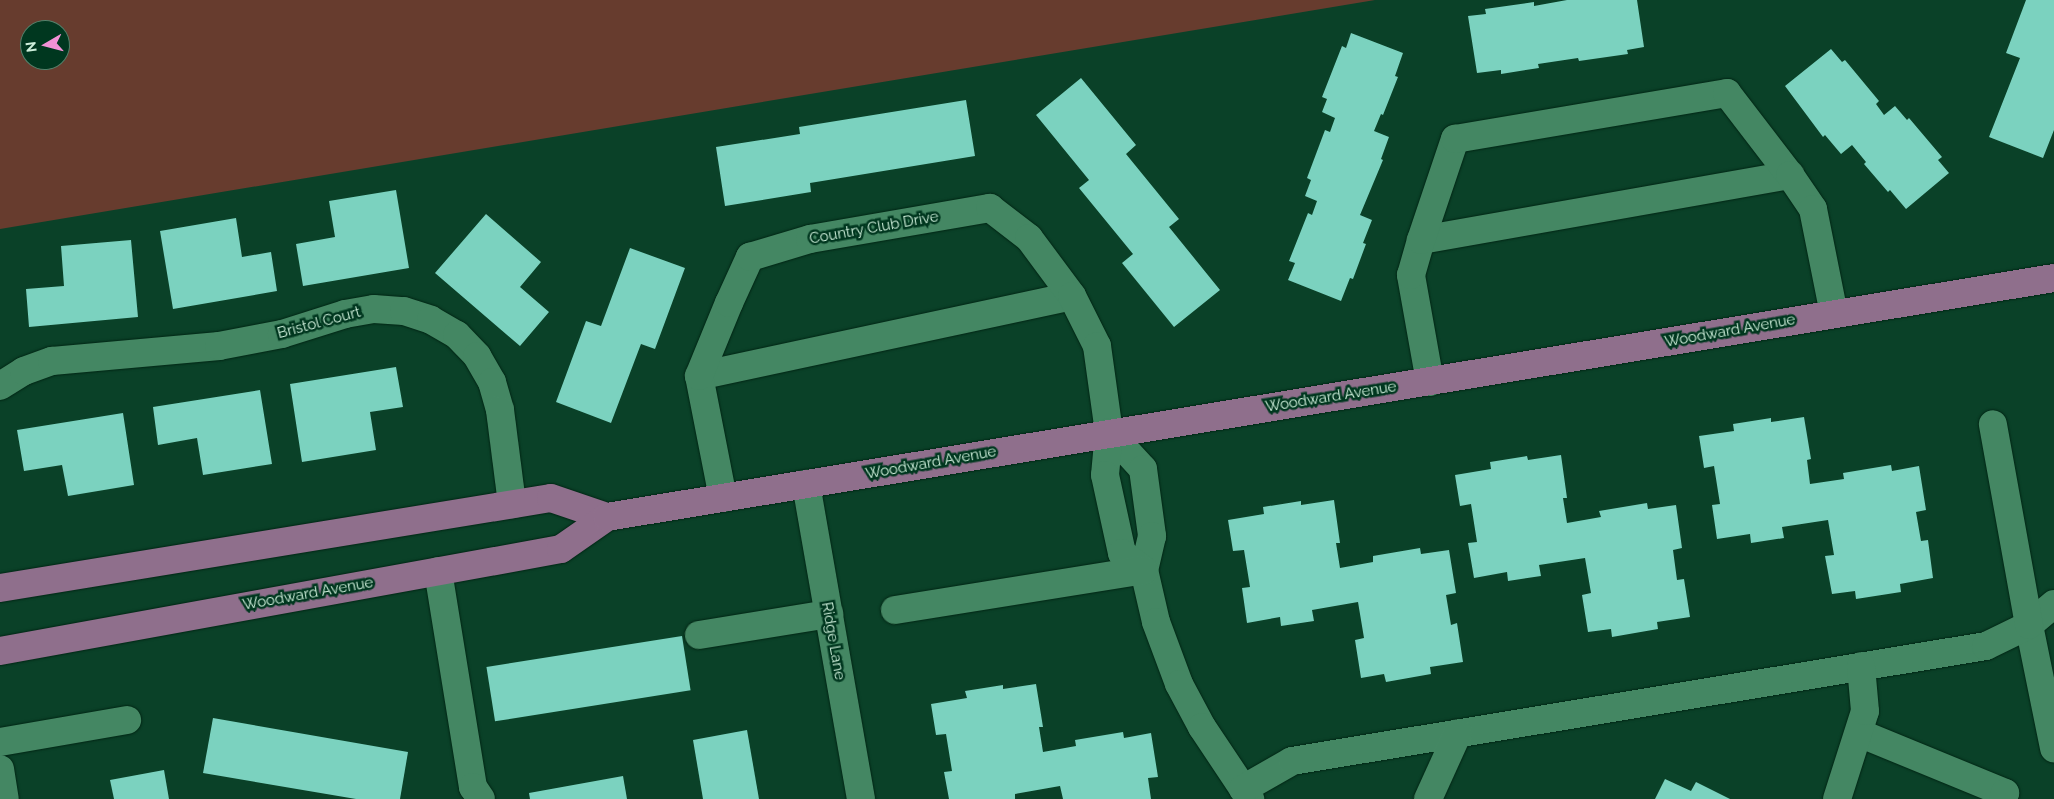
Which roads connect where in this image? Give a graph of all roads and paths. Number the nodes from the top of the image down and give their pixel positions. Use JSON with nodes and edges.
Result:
{"nodes":[{"id":1,"x":1790,"y":175,"type":"junction"},
{"id":2,"x":1421,"y":240,"type":"junction"},
{"id":3,"x":2054,"y":278,"type":"edge"},
{"id":4,"x":1072,"y":296,"type":"junction"},
{"id":5,"x":1834,"y":314,"type":"junction"},
{"id":6,"x":699,"y":376,"type":"junction"},
{"id":7,"x":1430,"y":382,"type":"junction"},
{"id":8,"x":0,"y":386,"type":"edge"},
{"id":9,"x":1993,"y":424,"type":"dead end"},
{"id":10,"x":1110,"y":432,"type":"junction"},
{"id":11,"x":806,"y":484,"type":"junction"},
{"id":12,"x":723,"y":498,"type":"junction"},
{"id":13,"x":512,"y":504,"type":"junction"},
{"id":14,"x":607,"y":517,"type":"junction"},
{"id":15,"x":438,"y":570,"type":"junction"},
{"id":16,"x":1144,"y":570,"type":"junction"},
{"id":17,"x":0,"y":588,"type":"edge"},
{"id":18,"x":2054,"y":604,"type":"edge"},
{"id":19,"x":895,"y":610,"type":"dead end"},
{"id":20,"x":829,"y":614,"type":"junction"},
{"id":21,"x":2029,"y":625,"type":"junction"},
{"id":22,"x":699,"y":635,"type":"dead end"},
{"id":23,"x":0,"y":651,"type":"edge"},
{"id":24,"x":1861,"y":666,"type":"junction"},
{"id":25,"x":127,"y":720,"type":"dead end"},
{"id":26,"x":1458,"y":733,"type":"junction"},
{"id":27,"x":1859,"y":733,"type":"junction"},
{"id":28,"x":0,"y":742,"type":"edge"},
{"id":29,"x":2054,"y":748,"type":"edge"},
{"id":30,"x":0,"y":769,"type":"edge"},
{"id":31,"x":1247,"y":794,"type":"edge"},
{"id":32,"x":5,"y":799,"type":"edge"},
{"id":33,"x":480,"y":799,"type":"edge"},
{"id":34,"x":861,"y":799,"type":"edge"},
{"id":35,"x":1428,"y":799,"type":"edge"},
{"id":36,"x":1837,"y":799,"type":"edge"},
{"id":37,"x":2003,"y":799,"type":"edge"}],
"edges":[{"from":1,"to":2,"type":"street"},
{"from":1,"to":2,"type":"street"},
{"from":1,"to":5,"type":"street"},
{"from":2,"to":7,"type":"street"},
{"from":3,"to":5,"type":"main road","name":"Woodward Avenue"},
{"from":4,"to":6,"type":"street"},
{"from":4,"to":6,"type":"street","name":"Country Club Drive"},
{"from":4,"to":10,"type":"street","name":"Country Club Drive"},
{"from":5,"to":7,"type":"main road","name":"Woodward Avenue"},
{"from":6,"to":12,"type":"street"},
{"from":7,"to":10,"type":"main road","name":"Woodward Avenue"},
{"from":8,"to":13,"type":"street","name":"Bristol Court"},
{"from":9,"to":21,"type":"street"},
{"from":10,"to":11,"type":"main road","name":"Woodward Avenue"},
{"from":10,"to":16,"type":"street","name":"Country Club Drive"},
{"from":10,"to":16,"type":"street"},
{"from":11,"to":12,"type":"main road","name":"Woodward Avenue"},
{"from":11,"to":20,"type":"street","name":"Ridge Lane"},
{"from":12,"to":14,"type":"main road","name":"Woodward Avenue"},
{"from":13,"to":14,"type":"main road","name":"Woodward Avenue"},
{"from":13,"to":17,"type":"main road","name":"Woodward Avenue"},
{"from":14,"to":15,"type":"main road","name":"Woodward Avenue"},
{"from":15,"to":23,"type":"main road","name":"Woodward Avenue"},
{"from":15,"to":33,"type":"street"},
{"from":16,"to":19,"type":"street"},
{"from":16,"to":31,"type":"street"},
{"from":18,"to":21,"type":"street"},
{"from":20,"to":22,"type":"street"},
{"from":20,"to":34,"type":"street","name":"Ridge Lane"},
{"from":21,"to":24,"type":"street"},
{"from":21,"to":29,"type":"street"},
{"from":24,"to":26,"type":"street"},
{"from":24,"to":27,"type":"street"},
{"from":25,"to":28,"type":"street"},
{"from":26,"to":31,"type":"street"},
{"from":26,"to":35,"type":"street"},
{"from":27,"to":36,"type":"street"},
{"from":27,"to":37,"type":"street"},
{"from":30,"to":32,"type":"street"}]}
